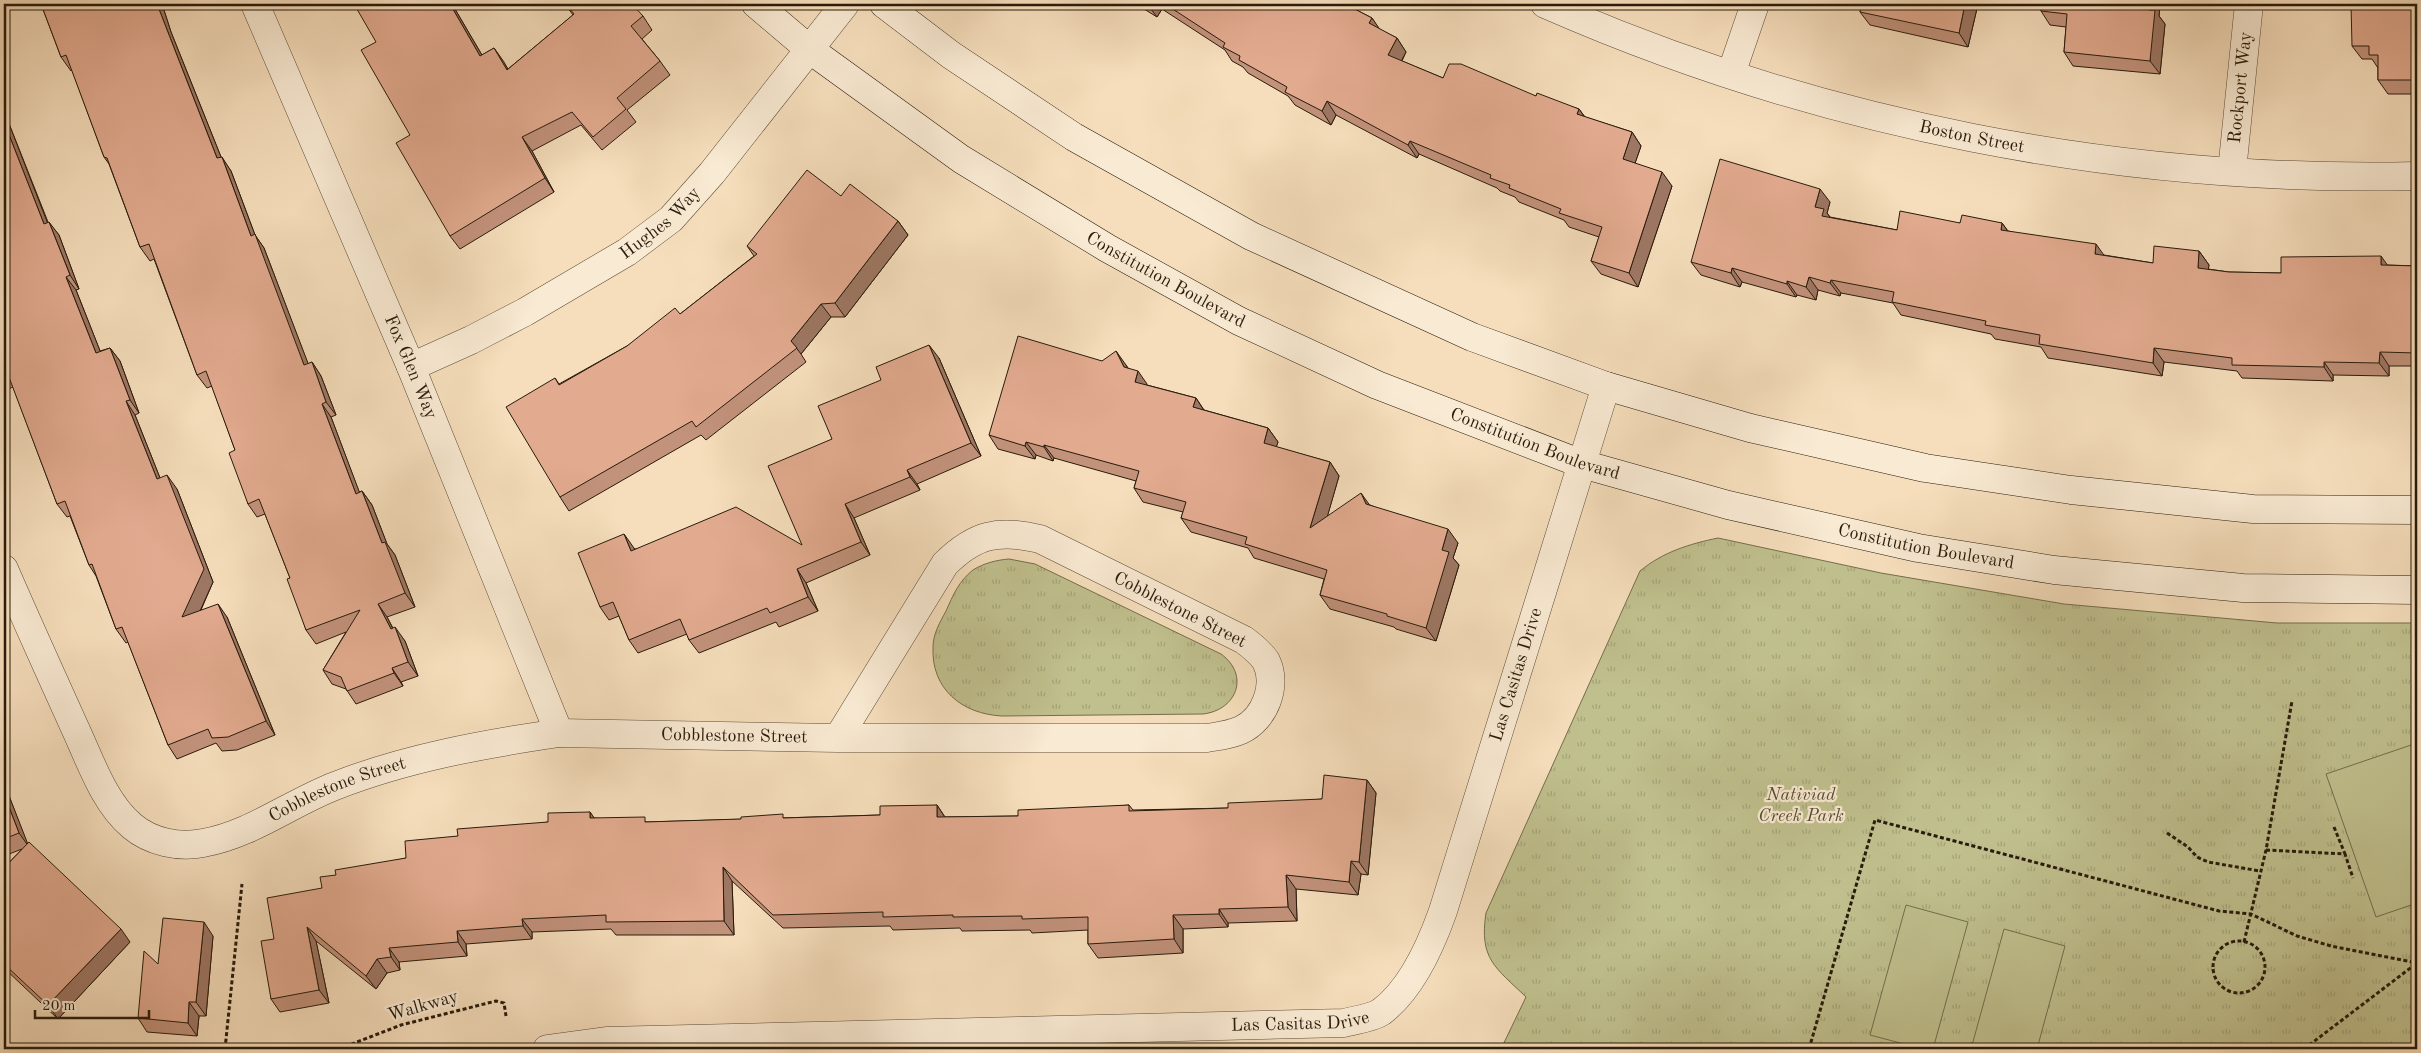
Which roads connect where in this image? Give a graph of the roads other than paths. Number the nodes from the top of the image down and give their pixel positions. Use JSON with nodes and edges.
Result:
{"nodes":[{"id":1,"x":256,"y":4,"type":"edge"},
{"id":2,"x":756,"y":4,"type":"edge"},
{"id":3,"x":845,"y":4,"type":"edge"},
{"id":4,"x":884,"y":4,"type":"edge"},
{"id":5,"x":1545,"y":4,"type":"edge"},
{"id":6,"x":1754,"y":4,"type":"edge"},
{"id":7,"x":2249,"y":4,"type":"edge"},
{"id":8,"x":810,"y":49,"type":"junction"},
{"id":9,"x":1731,"y":74,"type":"junction"},
{"id":10,"x":2232,"y":172,"type":"junction"},
{"id":11,"x":2417,"y":176,"type":"edge"},
{"id":12,"x":411,"y":367,"type":"junction"},
{"id":13,"x":1606,"y":386,"type":"junction"},
{"id":14,"x":1582,"y":464,"type":"junction"},
{"id":15,"x":2417,"y":510,"type":"edge"},
{"id":16,"x":4,"y":569,"type":"edge"},
{"id":17,"x":2417,"y":590,"type":"edge"},
{"id":18,"x":559,"y":733,"type":"junction"},
{"id":19,"x":838,"y":738,"type":"junction"},
{"id":20,"x":547,"y":1049,"type":"edge"}],
"edges":[{"from":1,"to":12,"type":"street","name":"Fox Glen Way"},
{"from":2,"to":8,"type":"street","name":"Constitution Boulevard"},
{"from":3,"to":8,"type":"street","name":"Hughes Way"},
{"from":4,"to":13,"type":"street"},
{"from":5,"to":9,"type":"street","name":"Boston Street"},
{"from":6,"to":9,"type":"street"},
{"from":7,"to":10,"type":"street","name":"Rockport Way"},
{"from":8,"to":12,"type":"street","name":"Hughes Way"},
{"from":8,"to":14,"type":"street","name":"Constitution Boulevard"},
{"from":9,"to":10,"type":"street","name":"Boston Street"},
{"from":10,"to":11,"type":"street","name":"Boston Street"},
{"from":12,"to":18,"type":"street","name":"Fox Glen Way"},
{"from":13,"to":14,"type":"street","name":"Las Casitas Drive"},
{"from":13,"to":15,"type":"street"},
{"from":14,"to":17,"type":"street","name":"Constitution Boulevard"},
{"from":14,"to":20,"type":"street","name":"Las Casitas Drive"},
{"from":16,"to":18,"type":"street","name":"Cobblestone Street"},
{"from":18,"to":19,"type":"street","name":"Cobblestone Street"},
{"from":19,"to":19,"type":"street","name":"Cobblestone Street"}]}
